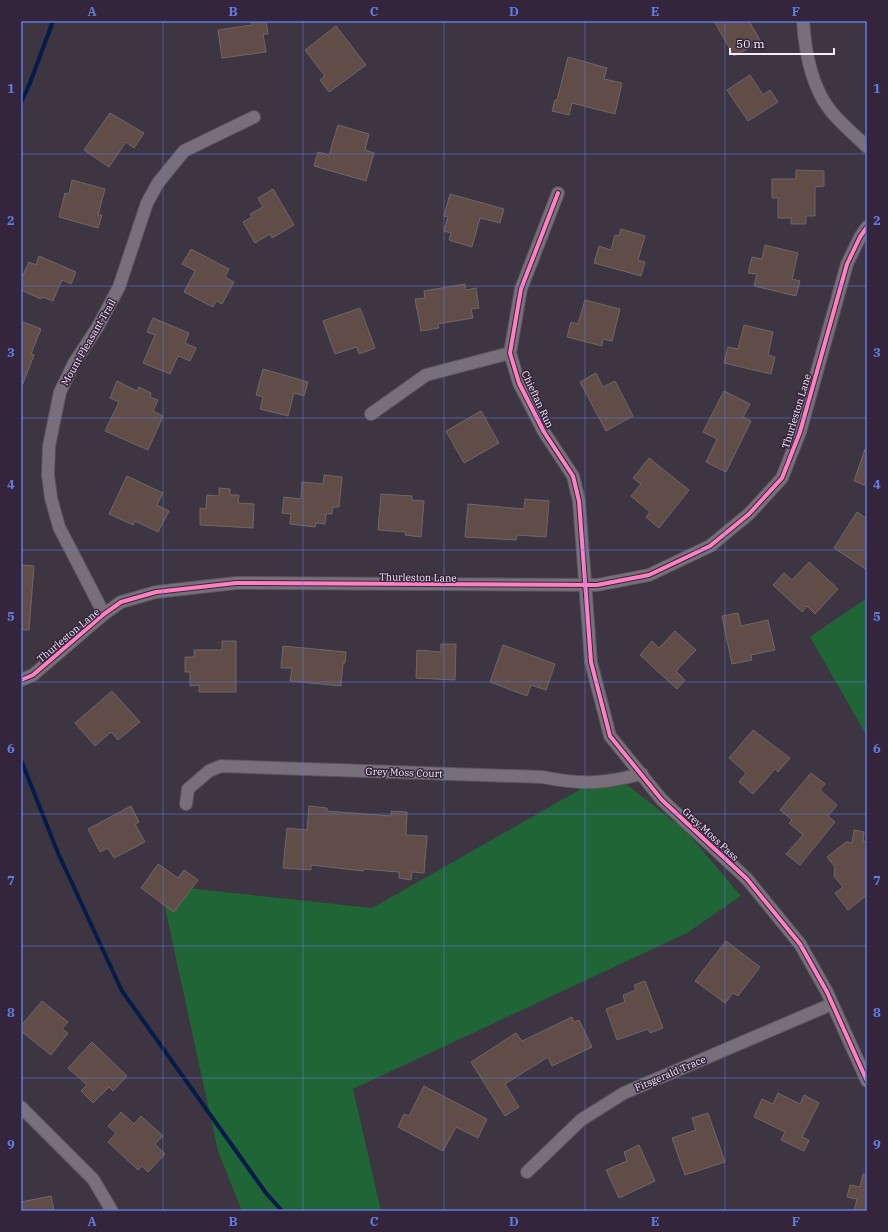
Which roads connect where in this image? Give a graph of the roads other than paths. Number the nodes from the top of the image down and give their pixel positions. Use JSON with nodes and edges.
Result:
{"nodes":[{"id":1,"x":803,"y":21,"type":"edge"},
{"id":2,"x":254,"y":117,"type":"dead end"},
{"id":3,"x":867,"y":147,"type":"edge"},
{"id":4,"x":558,"y":193,"type":"dead end"},
{"id":5,"x":867,"y":227,"type":"edge"},
{"id":6,"x":510,"y":353,"type":"junction"},
{"id":7,"x":371,"y":414,"type":"dead end"},
{"id":8,"x":584,"y":586,"type":"junction"},
{"id":9,"x":104,"y":614,"type":"junction"},
{"id":10,"x":21,"y":680,"type":"edge"},
{"id":11,"x":642,"y":774,"type":"junction"},
{"id":12,"x":186,"y":804,"type":"dead end"},
{"id":13,"x":832,"y":1004,"type":"junction"},
{"id":14,"x":867,"y":1081,"type":"edge"},
{"id":15,"x":21,"y":1107,"type":"edge"},
{"id":16,"x":527,"y":1172,"type":"dead end"},
{"id":17,"x":112,"y":1211,"type":"edge"}],
"edges":[{"from":1,"to":3,"type":"street"},
{"from":2,"to":9,"type":"street","name":"Mount Pleasant Trail"},
{"from":4,"to":6,"type":"street","name":"Chieftan Run"},
{"from":5,"to":8,"type":"street","name":"Thurleston Lane"},
{"from":6,"to":7,"type":"street"},
{"from":6,"to":8,"type":"street","name":"Chieftan Run"},
{"from":8,"to":9,"type":"street","name":"Thurleston Lane"},
{"from":8,"to":11,"type":"street","name":"Grey Moss Pass"},
{"from":9,"to":10,"type":"street","name":"Thurleston Lane"},
{"from":11,"to":12,"type":"street","name":"Grey Moss Court"},
{"from":11,"to":13,"type":"street","name":"Grey Moss Pass"},
{"from":13,"to":14,"type":"street","name":"Grey Moss Pass"},
{"from":13,"to":16,"type":"street","name":"Fitsgerald Trace"},
{"from":15,"to":17,"type":"street"}]}
